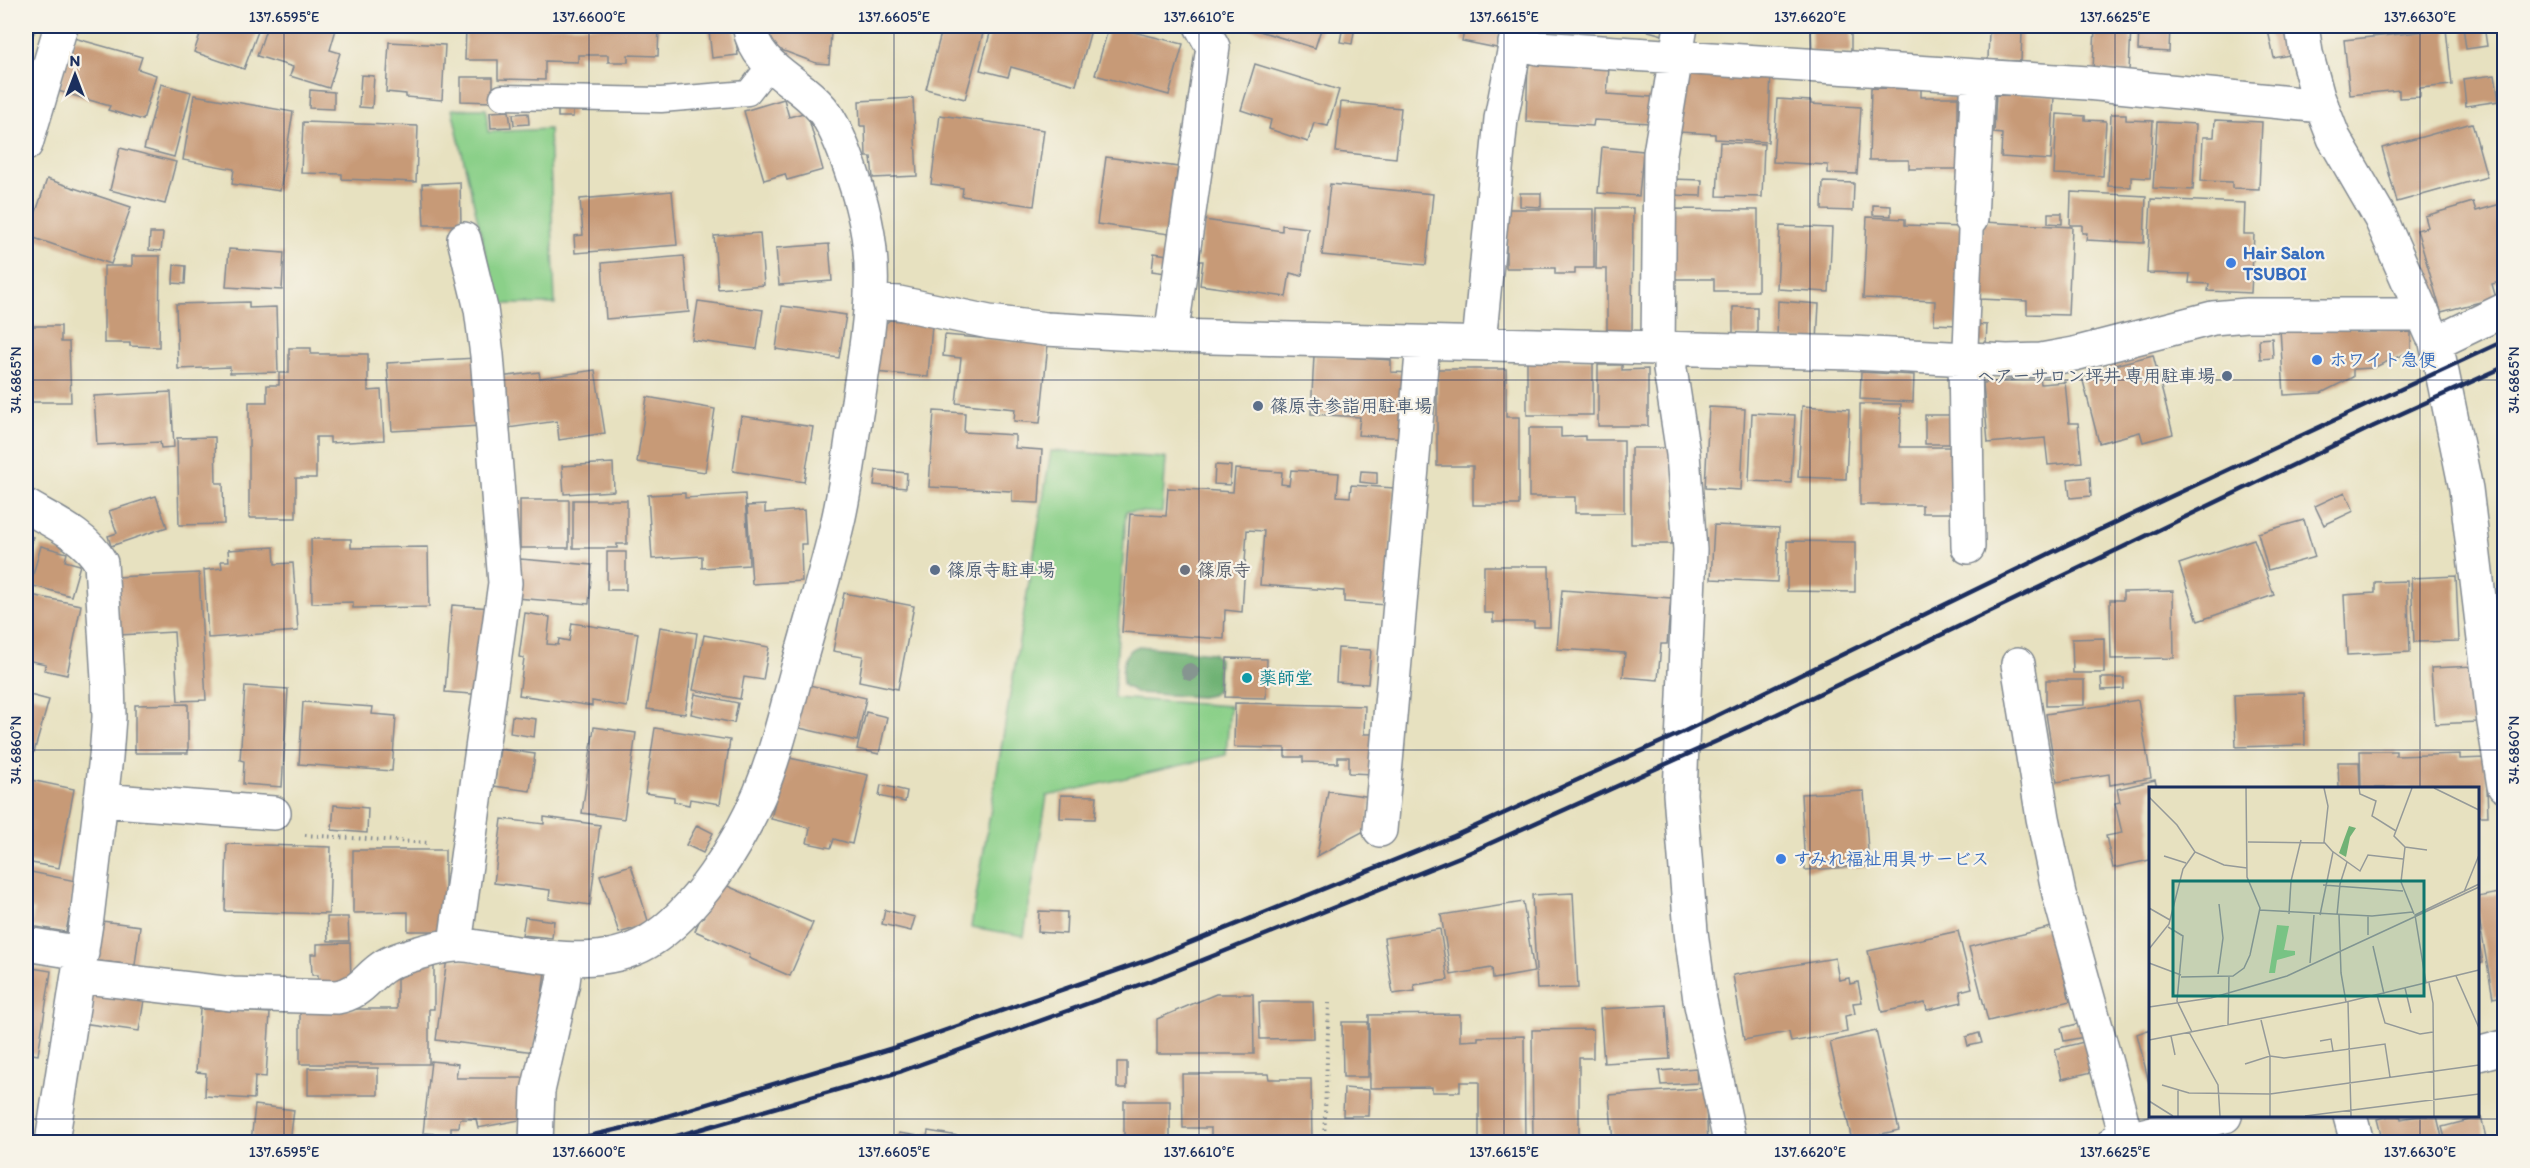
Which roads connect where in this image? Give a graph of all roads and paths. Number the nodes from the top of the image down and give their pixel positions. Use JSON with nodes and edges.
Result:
{"nodes":[{"id":1,"x":61,"y":26,"type":"edge"},
{"id":2,"x":749,"y":26,"type":"edge"},
{"id":3,"x":1202,"y":26,"type":"edge"},
{"id":4,"x":2302,"y":26,"type":"edge"},
{"id":5,"x":1517,"y":34,"type":"edge"},
{"id":6,"x":1678,"y":41,"type":"edge"},
{"id":7,"x":770,"y":65,"type":"junction"},
{"id":8,"x":1978,"y":77,"type":"junction"},
{"id":9,"x":502,"y":97,"type":"dead end"},
{"id":10,"x":2322,"y":106,"type":"junction"},
{"id":11,"x":26,"y":144,"type":"edge"},
{"id":12,"x":1971,"y":219,"type":"joint"},
{"id":13,"x":464,"y":238,"type":"dead end"},
{"id":14,"x":871,"y":301,"type":"junction"},
{"id":15,"x":2505,"y":310,"type":"edge"},
{"id":16,"x":2430,"y":329,"type":"junction"},
{"id":17,"x":1173,"y":336,"type":"junction"},
{"id":18,"x":1422,"y":343,"type":"junction"},
{"id":19,"x":1479,"y":344,"type":"junction"},
{"id":20,"x":1664,"y":349,"type":"junction"},
{"id":21,"x":1965,"y":359,"type":"junction"},
{"id":22,"x":26,"y":506,"type":"edge"},
{"id":23,"x":1968,"y":547,"type":"dead end"},
{"id":24,"x":2018,"y":664,"type":"dead end"},
{"id":25,"x":2505,"y":786,"type":"edge"},
{"id":26,"x":100,"y":800,"type":"junction"},
{"id":27,"x":274,"y":813,"type":"joint"},
{"id":28,"x":1380,"y":830,"type":"dead end"},
{"id":29,"x":469,"y":846,"type":"junction"},
{"id":30,"x":26,"y":944,"type":"edge"},
{"id":31,"x":455,"y":944,"type":"junction"},
{"id":32,"x":566,"y":959,"type":"junction"},
{"id":33,"x":80,"y":965,"type":"junction"},
{"id":34,"x":1329,"y":1003,"type":"dead end"},
{"id":35,"x":2505,"y":1047,"type":"edge"},
{"id":36,"x":2479,"y":1054,"type":"edge"},
{"id":37,"x":2221,"y":1117,"type":"edge"},
{"id":38,"x":2350,"y":1117,"type":"edge"},
{"id":39,"x":2121,"y":1141,"type":"edge"},
{"id":40,"x":52,"y":1143,"type":"edge"},
{"id":41,"x":536,"y":1143,"type":"edge"},
{"id":42,"x":1324,"y":1143,"type":"edge"},
{"id":43,"x":1730,"y":1143,"type":"edge"},
{"id":44,"x":2357,"y":1143,"type":"edge"}],
"edges":[{"from":1,"to":11,"type":"street"},
{"from":2,"to":7,"type":"street"},
{"from":3,"to":17,"type":"street"},
{"from":4,"to":10,"type":"street"},
{"from":5,"to":6,"type":"street"},
{"from":5,"to":19,"type":"street"},
{"from":6,"to":8,"type":"street"},
{"from":6,"to":20,"type":"street"},
{"from":7,"to":9,"type":"lane"},
{"from":7,"to":14,"type":"street"},
{"from":8,"to":10,"type":"street"},
{"from":8,"to":12,"type":"street"},
{"from":10,"to":16,"type":"street"},
{"from":12,"to":21,"type":"lane"},
{"from":13,"to":29,"type":"street"},
{"from":14,"to":17,"type":"street"},
{"from":14,"to":32,"type":"street"},
{"from":15,"to":16,"type":"street"},
{"from":16,"to":21,"type":"street"},
{"from":16,"to":25,"type":"street"},
{"from":17,"to":18,"type":"street"},
{"from":18,"to":19,"type":"street"},
{"from":18,"to":28,"type":"street"},
{"from":19,"to":20,"type":"street"},
{"from":20,"to":21,"type":"street"},
{"from":20,"to":43,"type":"street"},
{"from":21,"to":23,"type":"street"},
{"from":22,"to":26,"type":"street"},
{"from":24,"to":39,"type":"street"},
{"from":26,"to":27,"type":"street"},
{"from":26,"to":33,"type":"street"},
{"from":27,"to":29,"type":"path"},
{"from":29,"to":31,"type":"street"},
{"from":30,"to":33,"type":"street"},
{"from":31,"to":32,"type":"street"},
{"from":31,"to":33,"type":"street"},
{"from":32,"to":41,"type":"street"},
{"from":33,"to":40,"type":"street"},
{"from":34,"to":42,"type":"path"},
{"from":35,"to":36,"type":"street"},
{"from":37,"to":39,"type":"street"},
{"from":38,"to":44,"type":"street"}]}
